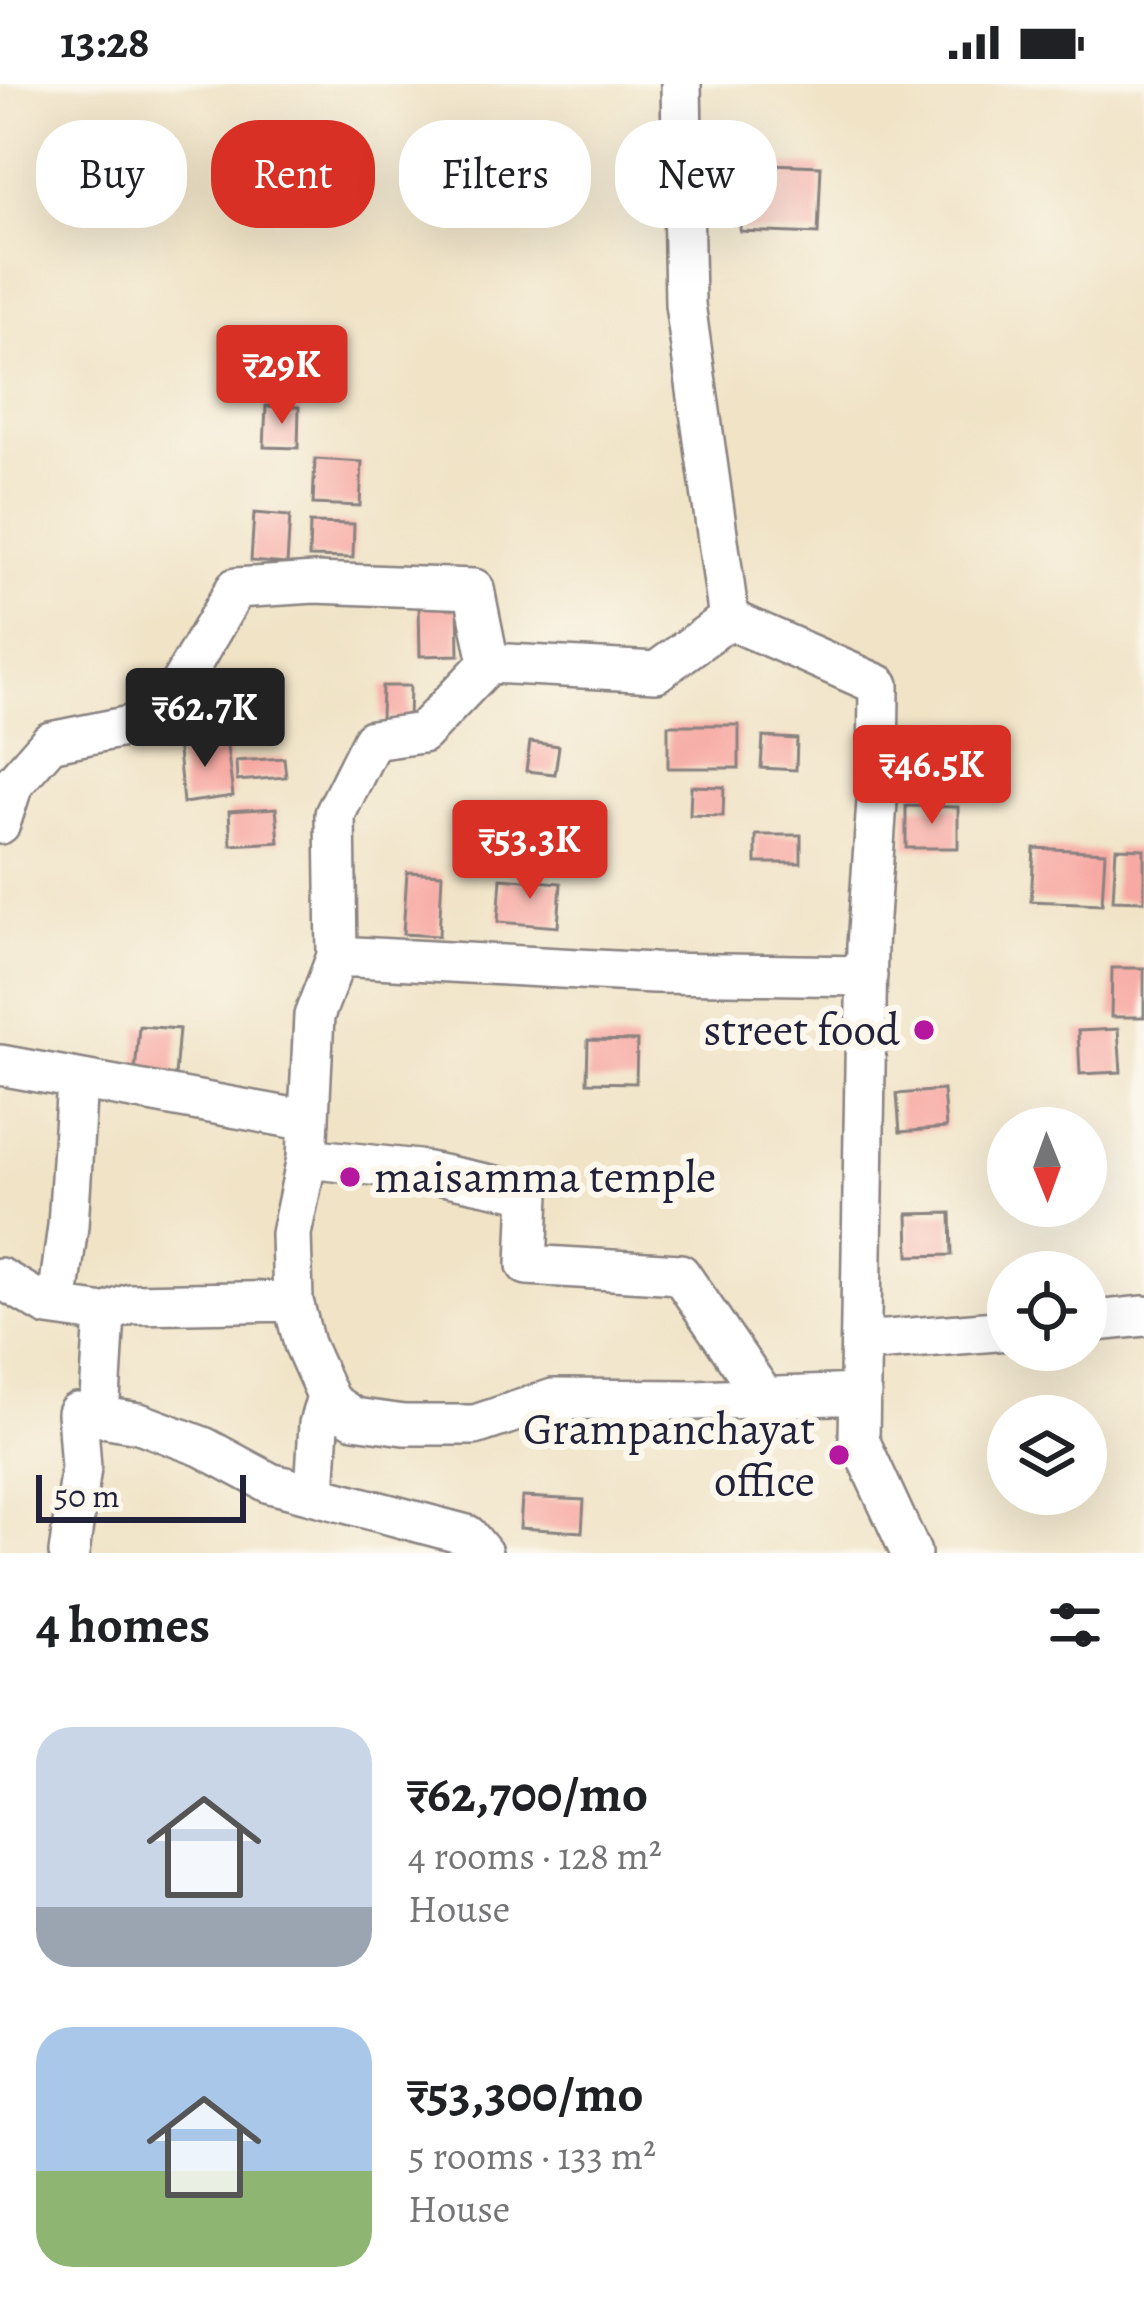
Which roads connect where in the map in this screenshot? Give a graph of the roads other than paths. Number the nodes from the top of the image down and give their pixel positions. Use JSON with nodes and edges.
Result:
{"nodes":[{"id":1,"x":681,"y":84,"type":"edge"},
{"id":2,"x":729,"y":619,"type":"junction"},
{"id":3,"x":489,"y":663,"type":"junction"},
{"id":4,"x":0,"y":824,"type":"edge"},
{"id":5,"x":337,"y":956,"type":"junction"},
{"id":6,"x":867,"y":976,"type":"junction"},
{"id":7,"x":0,"y":1065,"type":"edge"},
{"id":8,"x":77,"y":1081,"type":"junction"},
{"id":9,"x":308,"y":1139,"type":"junction"},
{"id":10,"x":0,"y":1278,"type":"edge"},
{"id":11,"x":293,"y":1301,"type":"junction"},
{"id":12,"x":57,"y":1307,"type":"junction"},
{"id":13,"x":105,"y":1314,"type":"junction"},
{"id":14,"x":1144,"y":1316,"type":"edge"},
{"id":15,"x":1107,"y":1320,"type":"edge"},
{"id":16,"x":987,"y":1332,"type":"edge"},
{"id":17,"x":863,"y":1342,"type":"junction"},
{"id":18,"x":861,"y":1394,"type":"junction"},
{"id":19,"x":327,"y":1396,"type":"junction"},
{"id":20,"x":764,"y":1397,"type":"junction"},
{"id":21,"x":99,"y":1416,"type":"junction"},
{"id":22,"x":315,"y":1493,"type":"junction"},
{"id":23,"x":69,"y":1553,"type":"edge"},
{"id":24,"x":482,"y":1553,"type":"edge"},
{"id":25,"x":911,"y":1553,"type":"edge"}],
"edges":[{"from":1,"to":2,"type":"street"},
{"from":2,"to":3,"type":"street"},
{"from":2,"to":6,"type":"street"},
{"from":3,"to":4,"type":"street"},
{"from":3,"to":5,"type":"street"},
{"from":5,"to":6,"type":"street"},
{"from":5,"to":9,"type":"street"},
{"from":6,"to":17,"type":"street"},
{"from":7,"to":8,"type":"street"},
{"from":8,"to":9,"type":"street"},
{"from":8,"to":12,"type":"street"},
{"from":9,"to":11,"type":"street"},
{"from":9,"to":20,"type":"street"},
{"from":10,"to":12,"type":"street"},
{"from":11,"to":13,"type":"street"},
{"from":11,"to":19,"type":"street"},
{"from":12,"to":13,"type":"street"},
{"from":13,"to":21,"type":"street"},
{"from":14,"to":15,"type":"street"},
{"from":16,"to":17,"type":"street"},
{"from":17,"to":18,"type":"street"},
{"from":18,"to":20,"type":"street"},
{"from":18,"to":25,"type":"street"},
{"from":19,"to":20,"type":"street"},
{"from":19,"to":22,"type":"street"},
{"from":21,"to":22,"type":"street"},
{"from":21,"to":23,"type":"street"},
{"from":22,"to":24,"type":"street"}]}
